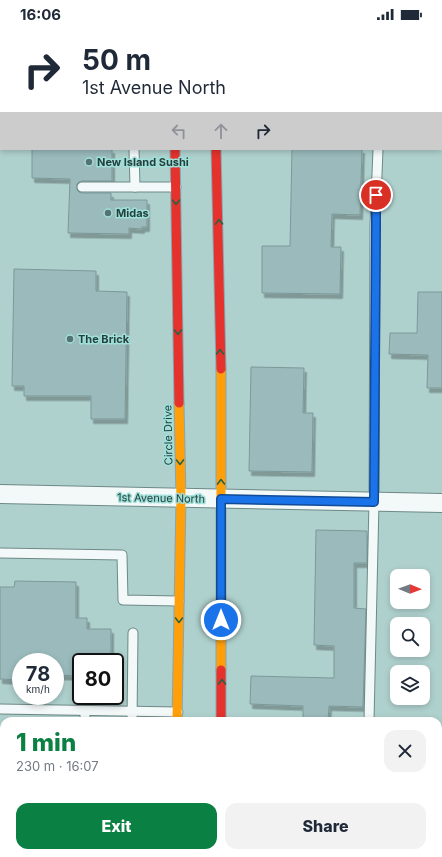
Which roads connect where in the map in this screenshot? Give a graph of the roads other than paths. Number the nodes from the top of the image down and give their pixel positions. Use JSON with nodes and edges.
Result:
{"nodes":[{"id":1,"x":134,"y":150,"type":"edge"},
{"id":2,"x":175,"y":150,"type":"edge"},
{"id":3,"x":216,"y":150,"type":"edge"},
{"id":4,"x":378,"y":150,"type":"edge"},
{"id":5,"x":82,"y":187,"type":"dead end"},
{"id":6,"x":135,"y":187,"type":"junction"},
{"id":7,"x":176,"y":187,"type":"junction"},
{"id":8,"x":0,"y":494,"type":"edge"},
{"id":9,"x":181,"y":498,"type":"junction"},
{"id":10,"x":221,"y":499,"type":"junction"},
{"id":11,"x":374,"y":502,"type":"junction"},
{"id":12,"x":442,"y":503,"type":"edge"},
{"id":13,"x":0,"y":553,"type":"edge"},
{"id":14,"x":180,"y":601,"type":"junction"},
{"id":15,"x":134,"y":633,"type":"dead end"},
{"id":16,"x":0,"y":709,"type":"edge"},
{"id":17,"x":85,"y":710,"type":"junction"},
{"id":18,"x":132,"y":711,"type":"junction"},
{"id":19,"x":177,"y":716,"type":"edge"},
{"id":20,"x":85,"y":717,"type":"edge"},
{"id":21,"x":132,"y":717,"type":"edge"},
{"id":22,"x":221,"y":717,"type":"edge"},
{"id":23,"x":369,"y":717,"type":"edge"}],
"edges":[{"from":1,"to":6,"type":"lane"},
{"from":2,"to":7,"type":"highway","name":"Circle Drive"},
{"from":10,"to":3,"type":"highway","one_way":true},
{"from":4,"to":11,"type":"lane"},
{"from":5,"to":6,"type":"lane"},
{"from":6,"to":7,"type":"lane"},
{"from":7,"to":9,"type":"highway","name":"Circle Drive","one_way":true},
{"from":8,"to":9,"type":"street","name":"1st Avenue North"},
{"from":9,"to":10,"type":"street","name":"1st Avenue North"},
{"from":9,"to":14,"type":"highway","name":"Circle Drive"},
{"from":10,"to":11,"type":"street","name":"1st Avenue North"},
{"from":22,"to":10,"type":"highway","one_way":true},
{"from":11,"to":12,"type":"street","name":"1st Avenue North"},
{"from":11,"to":23,"type":"lane"},
{"from":13,"to":14,"type":"lane"},
{"from":14,"to":19,"type":"highway","name":"Circle Drive","one_way":true},
{"from":15,"to":18,"type":"lane"},
{"from":16,"to":17,"type":"lane"},
{"from":17,"to":18,"type":"lane"},
{"from":17,"to":20,"type":"lane"},
{"from":18,"to":19,"type":"lane"},
{"from":18,"to":21,"type":"lane"}]}
